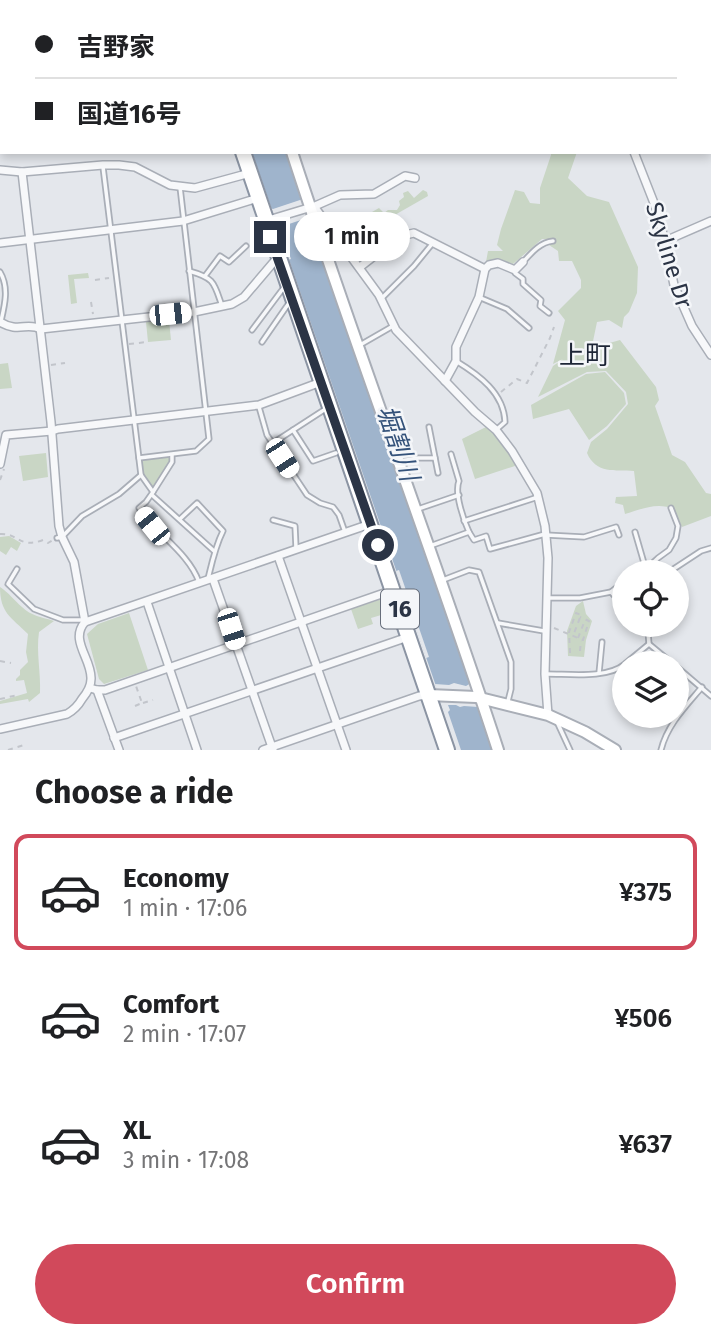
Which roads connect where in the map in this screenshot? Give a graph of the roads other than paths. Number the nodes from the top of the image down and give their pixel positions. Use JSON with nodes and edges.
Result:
{"nodes":[{"id":1,"x":244,"y":154,"type":"edge"},
{"id":2,"x":293,"y":154,"type":"edge"},
{"id":3,"x":635,"y":154,"type":"edge"},
{"id":4,"x":103,"y":165,"type":"junction"},
{"id":5,"x":0,"y":170,"type":"edge"},
{"id":6,"x":22,"y":172,"type":"junction"},
{"id":7,"x":250,"y":173,"type":"junction"},
{"id":8,"x":415,"y":178,"type":"dead end"},
{"id":9,"x":180,"y":187,"type":"junction"},
{"id":10,"x":258,"y":198,"type":"junction"},
{"id":11,"x":308,"y":208,"type":"junction"},
{"id":12,"x":269,"y":220,"type":"junction"},
{"id":13,"x":183,"y":221,"type":"junction"},
{"id":14,"x":711,"y":222,"type":"edge"},
{"id":15,"x":111,"y":229,"type":"junction"},
{"id":16,"x":30,"y":239,"type":"junction"},
{"id":17,"x":553,"y":241,"type":"dead end"},
{"id":18,"x":665,"y":241,"type":"junction"},
{"id":19,"x":0,"y":243,"type":"edge"},
{"id":20,"x":432,"y":243,"type":"junction"},
{"id":21,"x":246,"y":246,"type":"dead end"},
{"id":22,"x":278,"y":257,"type":"junction"},
{"id":23,"x":523,"y":262,"type":"joint"},
{"id":24,"x":360,"y":267,"type":"junction"},
{"id":25,"x":485,"y":269,"type":"junction"},
{"id":26,"x":515,"y":270,"type":"junction"},
{"id":27,"x":189,"y":271,"type":"junction"},
{"id":28,"x":0,"y":272,"type":"edge"},
{"id":29,"x":205,"y":276,"type":"junction"},
{"id":30,"x":287,"y":284,"type":"junction"},
{"id":31,"x":6,"y":288,"type":"junction"},
{"id":32,"x":0,"y":289,"type":"edge"},
{"id":33,"x":479,"y":297,"type":"junction"},
{"id":34,"x":292,"y":299,"type":"junction"},
{"id":35,"x":381,"y":299,"type":"junction"},
{"id":36,"x":222,"y":306,"type":"junction"},
{"id":37,"x":194,"y":312,"type":"junction"},
{"id":38,"x":549,"y":313,"type":"dead end"},
{"id":39,"x":122,"y":320,"type":"junction"},
{"id":40,"x":0,"y":322,"type":"edge"},
{"id":41,"x":394,"y":326,"type":"junction"},
{"id":42,"x":529,"y":328,"type":"dead end"},
{"id":43,"x":41,"y":329,"type":"junction"},
{"id":44,"x":252,"y":330,"type":"dead end"},
{"id":45,"x":262,"y":342,"type":"dead end"},
{"id":46,"x":359,"y":345,"type":"junction"},
{"id":47,"x":708,"y":345,"type":"edge"},
{"id":48,"x":711,"y":355,"type":"edge"},
{"id":49,"x":456,"y":362,"type":"junction"},
{"id":50,"x":445,"y":381,"type":"junction"},
{"id":51,"x":321,"y":382,"type":"junction"},
{"id":52,"x":259,"y":405,"type":"junction"},
{"id":53,"x":330,"y":407,"type":"junction"},
{"id":54,"x":205,"y":412,"type":"junction"},
{"id":55,"x":134,"y":420,"type":"junction"},
{"id":56,"x":429,"y":427,"type":"dead end"},
{"id":57,"x":293,"y":430,"type":"junction"},
{"id":58,"x":496,"y":430,"type":"junction"},
{"id":59,"x":52,"y":431,"type":"junction"},
{"id":60,"x":3,"y":436,"type":"edge"},
{"id":61,"x":273,"y":443,"type":"junction"},
{"id":62,"x":336,"y":453,"type":"dead end"},
{"id":63,"x":451,"y":454,"type":"dead end"},
{"id":64,"x":172,"y":455,"type":"junction"},
{"id":65,"x":139,"y":458,"type":"junction"},
{"id":66,"x":435,"y":458,"type":"junction"},
{"id":67,"x":399,"y":462,"type":"junction"},
{"id":68,"x":2,"y":464,"type":"edge"},
{"id":69,"x":438,"y":473,"type":"dead end"},
{"id":70,"x":141,"y":475,"type":"junction"},
{"id":71,"x":153,"y":493,"type":"junction"},
{"id":72,"x":458,"y":495,"type":"junction"},
{"id":73,"x":538,"y":497,"type":"junction"},
{"id":74,"x":671,"y":508,"type":"dead end"},
{"id":75,"x":416,"y":510,"type":"junction"},
{"id":76,"x":180,"y":519,"type":"junction"},
{"id":77,"x":273,"y":520,"type":"dead end"},
{"id":78,"x":464,"y":521,"type":"junction"},
{"id":79,"x":371,"y":524,"type":"junction"},
{"id":80,"x":345,"y":532,"type":"junction"},
{"id":81,"x":469,"y":532,"type":"junction"},
{"id":82,"x":635,"y":532,"type":"dead end"},
{"id":83,"x":546,"y":535,"type":"junction"},
{"id":84,"x":619,"y":535,"type":"dead end"},
{"id":85,"x":57,"y":539,"type":"junction"},
{"id":86,"x":429,"y":547,"type":"junction"},
{"id":87,"x":711,"y":548,"type":"edge"},
{"id":88,"x":296,"y":550,"type":"junction"},
{"id":89,"x":214,"y":551,"type":"junction"},
{"id":90,"x":278,"y":556,"type":"junction"},
{"id":91,"x":641,"y":560,"type":"edge"},
{"id":92,"x":656,"y":560,"type":"edge"},
{"id":93,"x":687,"y":560,"type":"edge"},
{"id":94,"x":17,"y":569,"type":"dead end"},
{"id":95,"x":441,"y":580,"type":"junction"},
{"id":96,"x":207,"y":581,"type":"junction"},
{"id":97,"x":393,"y":590,"type":"junction"},
{"id":98,"x":611,"y":592,"type":"edge"},
{"id":99,"x":547,"y":598,"type":"junction"},
{"id":100,"x":147,"y":602,"type":"junction"},
{"id":101,"x":301,"y":621,"type":"junction"},
{"id":102,"x":85,"y":622,"type":"junction"},
{"id":103,"x":498,"y":623,"type":"junction"},
{"id":104,"x":546,"y":629,"type":"junction"},
{"id":105,"x":409,"y":637,"type":"junction"},
{"id":106,"x":648,"y":637,"type":"edge"},
{"id":107,"x":602,"y":642,"type":"dead end"},
{"id":108,"x":235,"y":644,"type":"junction"},
{"id":109,"x":649,"y":644,"type":"junction"},
{"id":110,"x":641,"y":651,"type":"edge"},
{"id":111,"x":657,"y":651,"type":"edge"},
{"id":112,"x":169,"y":667,"type":"junction"},
{"id":113,"x":318,"y":668,"type":"junction"},
{"id":114,"x":612,"y":671,"type":"edge"},
{"id":115,"x":599,"y":673,"type":"junction"},
{"id":116,"x":545,"y":674,"type":"junction"},
{"id":117,"x":689,"y":677,"type":"edge"},
{"id":118,"x":702,"y":687,"type":"junction"},
{"id":119,"x":93,"y":689,"type":"junction"},
{"id":120,"x":252,"y":691,"type":"junction"},
{"id":121,"x":710,"y":692,"type":"edge"},
{"id":122,"x":434,"y":695,"type":"junction"},
{"id":123,"x":478,"y":697,"type":"junction"},
{"id":124,"x":507,"y":704,"type":"junction"},
{"id":125,"x":184,"y":714,"type":"junction"},
{"id":126,"x":552,"y":717,"type":"junction"},
{"id":127,"x":337,"y":725,"type":"junction"},
{"id":128,"x":0,"y":729,"type":"edge"},
{"id":129,"x":114,"y":737,"type":"junction"},
{"id":130,"x":273,"y":749,"type":"edge"},
{"id":131,"x":444,"y":749,"type":"edge"},
{"id":132,"x":119,"y":750,"type":"edge"},
{"id":133,"x":197,"y":750,"type":"edge"},
{"id":134,"x":263,"y":750,"type":"edge"},
{"id":135,"x":346,"y":750,"type":"edge"},
{"id":136,"x":498,"y":750,"type":"edge"},
{"id":137,"x":570,"y":750,"type":"edge"},
{"id":138,"x":615,"y":750,"type":"edge"},
{"id":139,"x":661,"y":750,"type":"edge"}],
"edges":[{"from":1,"to":7,"type":"highway","number":"16"},
{"from":2,"to":11,"type":"street"},
{"from":3,"to":18,"type":"street","name":"Skyline Dr"},
{"from":4,"to":6,"type":"street"},
{"from":4,"to":9,"type":"street"},
{"from":4,"to":15,"type":"lane"},
{"from":5,"to":6,"type":"street"},
{"from":6,"to":16,"type":"street"},
{"from":7,"to":9,"type":"street"},
{"from":7,"to":10,"type":"highway","number":"16"},
{"from":8,"to":11,"type":"street"},
{"from":9,"to":13,"type":"lane"},
{"from":10,"to":12,"type":"highway","number":"16"},
{"from":10,"to":13,"type":"street"},
{"from":11,"to":12,"type":"street"},
{"from":11,"to":24,"type":"street"},
{"from":11,"to":46,"type":"street"},
{"from":12,"to":22,"type":"highway","number":"16"},
{"from":13,"to":15,"type":"street"},
{"from":13,"to":27,"type":"lane"},
{"from":14,"to":18,"type":"street"},
{"from":15,"to":16,"type":"street"},
{"from":15,"to":39,"type":"lane"},
{"from":16,"to":19,"type":"street"},
{"from":16,"to":43,"type":"street"},
{"from":17,"to":23,"type":"lane"},
{"from":18,"to":47,"type":"street","name":"Skyline Dr"},
{"from":20,"to":24,"type":"street"},
{"from":20,"to":25,"type":"street"},
{"from":20,"to":35,"type":"lane"},
{"from":21,"to":29,"type":"lane"},
{"from":22,"to":30,"type":"highway","number":"16"},
{"from":22,"to":36,"type":"street"},
{"from":23,"to":26,"type":"street"},
{"from":24,"to":35,"type":"street"},
{"from":25,"to":26,"type":"street"},
{"from":25,"to":33,"type":"street"},
{"from":26,"to":38,"type":"lane"},
{"from":27,"to":29,"type":"lane"},
{"from":27,"to":37,"type":"lane"},
{"from":28,"to":31,"type":"lane"},
{"from":29,"to":36,"type":"lane"},
{"from":30,"to":34,"type":"highway","number":"16"},
{"from":30,"to":44,"type":"lane"},
{"from":31,"to":32,"type":"lane"},
{"from":31,"to":40,"type":"lane"},
{"from":33,"to":42,"type":"lane"},
{"from":33,"to":49,"type":"street"},
{"from":34,"to":45,"type":"lane"},
{"from":34,"to":51,"type":"highway","number":"16"},
{"from":35,"to":41,"type":"street"},
{"from":36,"to":37,"type":"street"},
{"from":37,"to":39,"type":"street"},
{"from":37,"to":54,"type":"lane"},
{"from":39,"to":43,"type":"street"},
{"from":39,"to":55,"type":"lane"},
{"from":40,"to":43,"type":"street"},
{"from":41,"to":46,"type":"lane"},
{"from":41,"to":50,"type":"street"},
{"from":43,"to":59,"type":"street"},
{"from":46,"to":67,"type":"street"},
{"from":47,"to":48,"type":"street","name":"Skyline Dr"},
{"from":49,"to":50,"type":"street"},
{"from":49,"to":58,"type":"lane"},
{"from":50,"to":58,"type":"street"},
{"from":51,"to":52,"type":"street"},
{"from":51,"to":53,"type":"highway","number":"16"},
{"from":52,"to":54,"type":"street"},
{"from":52,"to":61,"type":"lane"},
{"from":53,"to":57,"type":"lane"},
{"from":53,"to":79,"type":"highway","number":"16"},
{"from":54,"to":55,"type":"street"},
{"from":54,"to":64,"type":"lane"},
{"from":55,"to":59,"type":"street"},
{"from":55,"to":65,"type":"lane"},
{"from":56,"to":66,"type":"lane"},
{"from":57,"to":61,"type":"lane"},
{"from":57,"to":62,"type":"lane"},
{"from":58,"to":73,"type":"street"},
{"from":59,"to":60,"type":"street"},
{"from":59,"to":85,"type":"street"},
{"from":60,"to":68,"type":"street"},
{"from":61,"to":80,"type":"lane"},
{"from":63,"to":72,"type":"lane"},
{"from":64,"to":65,"type":"lane"},
{"from":64,"to":71,"type":"lane"},
{"from":65,"to":70,"type":"lane"},
{"from":66,"to":67,"type":"lane"},
{"from":66,"to":69,"type":"lane"},
{"from":67,"to":75,"type":"street"},
{"from":70,"to":71,"type":"lane"},
{"from":70,"to":85,"type":"lane"},
{"from":71,"to":76,"type":"lane"},
{"from":71,"to":96,"type":"lane"},
{"from":72,"to":75,"type":"lane"},
{"from":72,"to":78,"type":"lane"},
{"from":73,"to":78,"type":"lane"},
{"from":73,"to":83,"type":"street"},
{"from":74,"to":92,"type":"lane"},
{"from":75,"to":86,"type":"street"},
{"from":76,"to":89,"type":"lane"},
{"from":76,"to":89,"type":"lane"},
{"from":77,"to":88,"type":"lane"},
{"from":78,"to":81,"type":"lane"},
{"from":79,"to":80,"type":"street"},
{"from":79,"to":97,"type":"highway","number":"16"},
{"from":80,"to":88,"type":"street"},
{"from":81,"to":83,"type":"lane"},
{"from":81,"to":86,"type":"lane"},
{"from":82,"to":91,"type":"lane"},
{"from":83,"to":84,"type":"lane"},
{"from":83,"to":99,"type":"street"},
{"from":85,"to":102,"type":"street"},
{"from":86,"to":95,"type":"street"},
{"from":87,"to":93,"type":"lane"},
{"from":88,"to":90,"type":"street"},
{"from":89,"to":96,"type":"lane"},
{"from":90,"to":96,"type":"street"},
{"from":90,"to":101,"type":"street"},
{"from":94,"to":102,"type":"lane"},
{"from":95,"to":103,"type":"lane"},
{"from":95,"to":123,"type":"street"},
{"from":96,"to":100,"type":"street"},
{"from":96,"to":108,"type":"street"},
{"from":97,"to":101,"type":"street"},
{"from":97,"to":105,"type":"highway","number":"16"},
{"from":98,"to":99,"type":"lane"},
{"from":99,"to":104,"type":"street"},
{"from":100,"to":102,"type":"street"},
{"from":100,"to":112,"type":"street"},
{"from":101,"to":108,"type":"street"},
{"from":101,"to":113,"type":"street"},
{"from":102,"to":119,"type":"street"},
{"from":103,"to":104,"type":"lane"},
{"from":103,"to":124,"type":"lane"},
{"from":104,"to":116,"type":"street"},
{"from":105,"to":113,"type":"street"},
{"from":105,"to":122,"type":"highway","number":"16"},
{"from":106,"to":109,"type":"lane"},
{"from":107,"to":115,"type":"lane"},
{"from":108,"to":112,"type":"street"},
{"from":108,"to":120,"type":"street"},
{"from":109,"to":110,"type":"lane"},
{"from":109,"to":111,"type":"lane"},
{"from":112,"to":119,"type":"street"},
{"from":112,"to":125,"type":"street"},
{"from":113,"to":120,"type":"street"},
{"from":113,"to":127,"type":"street"},
{"from":114,"to":115,"type":"lane"},
{"from":115,"to":116,"type":"lane"},
{"from":116,"to":126,"type":"street"},
{"from":117,"to":118,"type":"lane"},
{"from":118,"to":121,"type":"lane"},
{"from":118,"to":139,"type":"lane"},
{"from":119,"to":128,"type":"street"},
{"from":119,"to":129,"type":"street"},
{"from":120,"to":125,"type":"street"},
{"from":120,"to":130,"type":"street"},
{"from":122,"to":123,"type":"street"},
{"from":122,"to":127,"type":"street"},
{"from":122,"to":131,"type":"highway","number":"16"},
{"from":123,"to":124,"type":"street"},
{"from":123,"to":136,"type":"street"},
{"from":124,"to":126,"type":"street"},
{"from":125,"to":129,"type":"street"},
{"from":125,"to":133,"type":"street"},
{"from":126,"to":137,"type":"lane"},
{"from":126,"to":138,"type":"street"},
{"from":127,"to":130,"type":"street"},
{"from":127,"to":135,"type":"street"},
{"from":129,"to":132,"type":"street"},
{"from":130,"to":134,"type":"street"}]}
